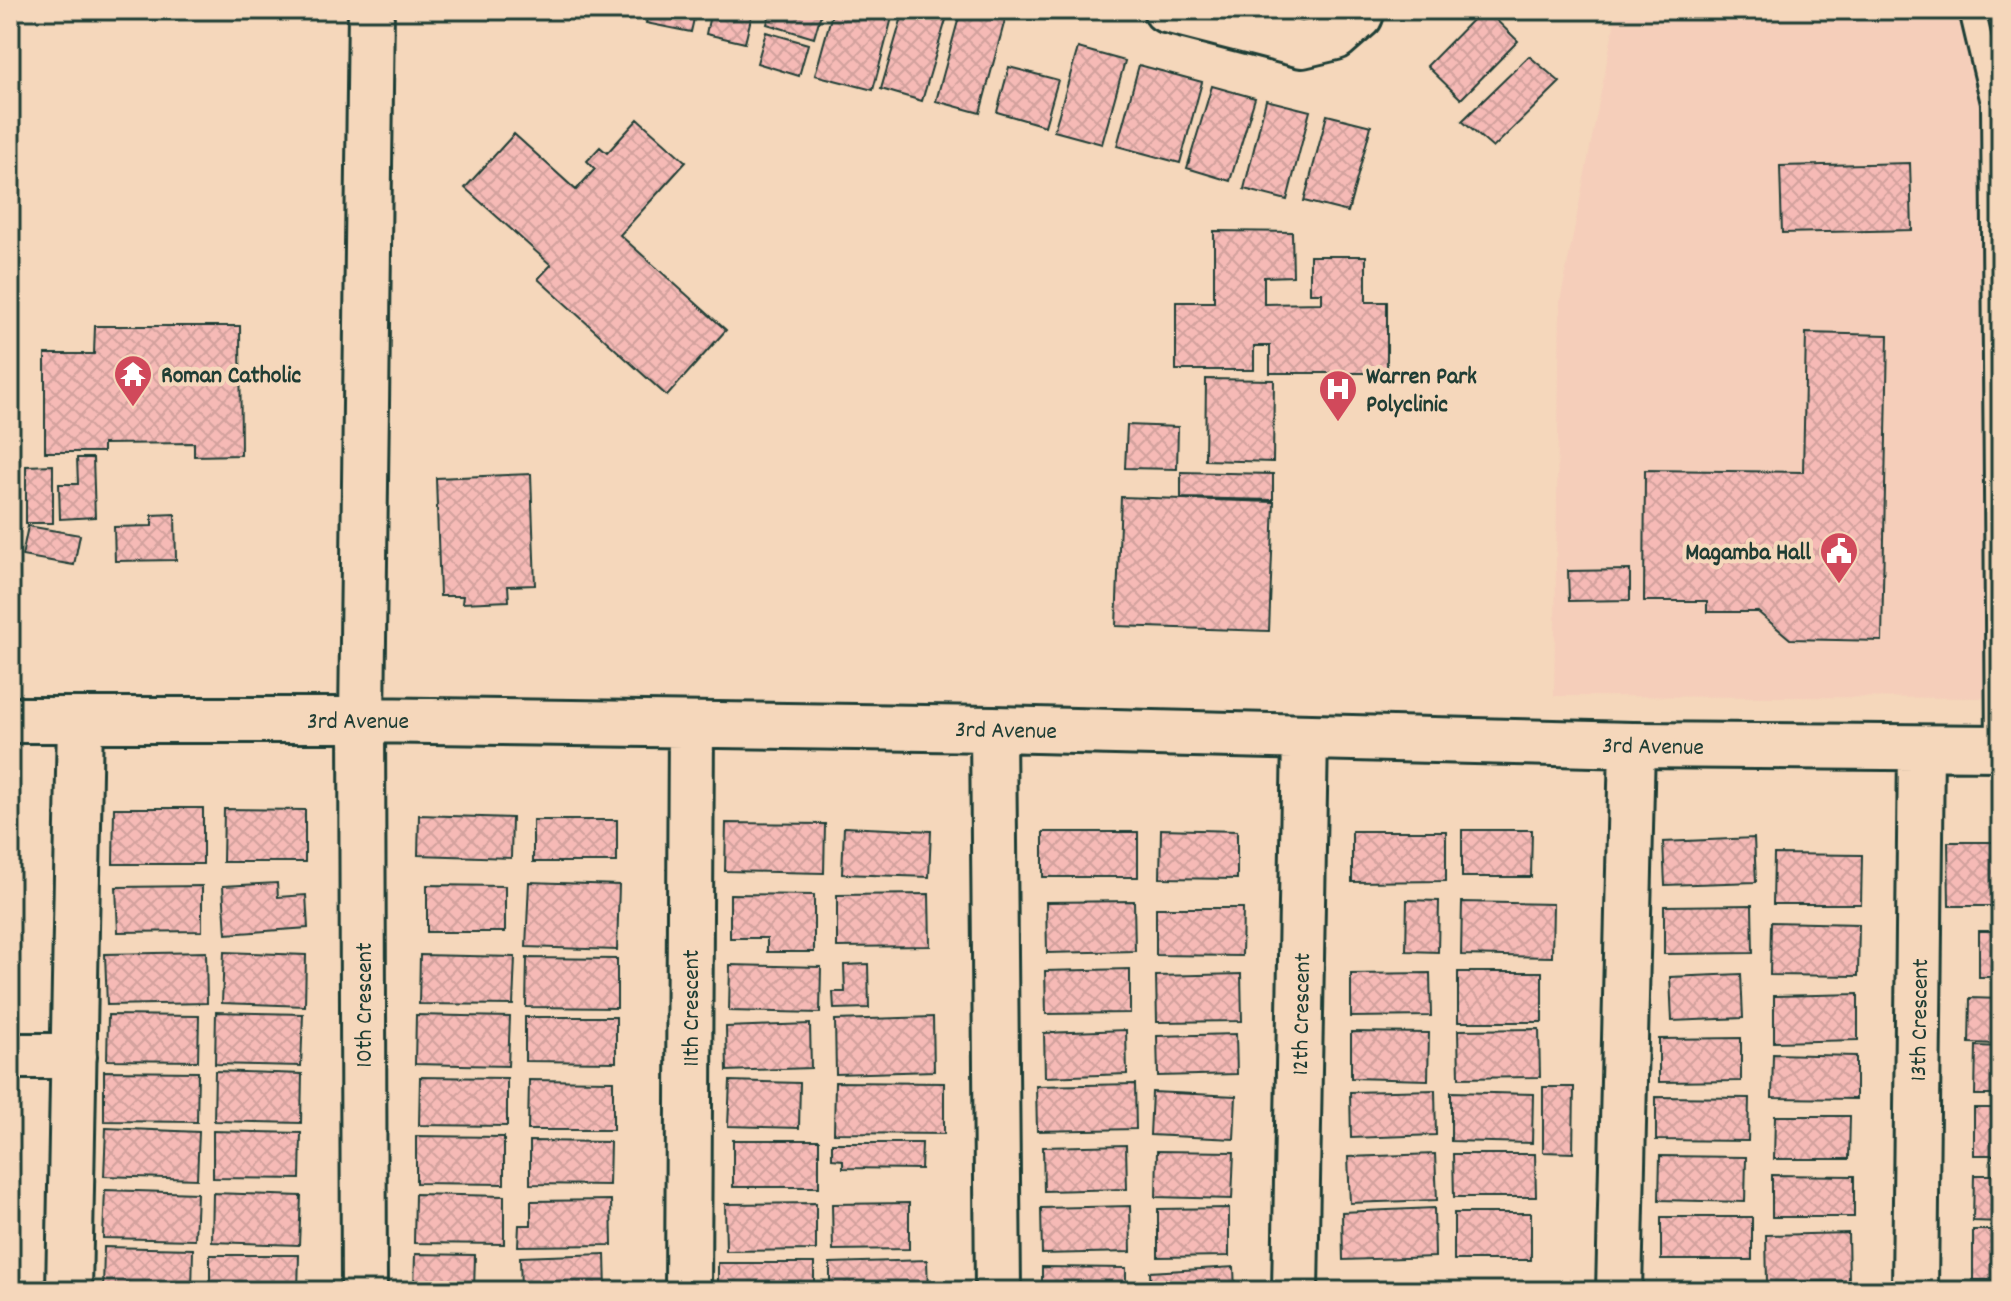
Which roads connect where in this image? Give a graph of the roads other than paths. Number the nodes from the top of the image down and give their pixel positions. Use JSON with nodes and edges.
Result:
{"nodes":[{"id":1,"x":371,"y":10,"type":"edge"},
{"id":2,"x":1166,"y":10,"type":"edge"},
{"id":3,"x":1362,"y":10,"type":"edge"},
{"id":4,"x":1972,"y":10,"type":"edge"},
{"id":5,"x":1998,"y":99,"type":"edge"},
{"id":6,"x":10,"y":720,"type":"edge"},
{"id":7,"x":362,"y":720,"type":"junction"},
{"id":8,"x":80,"y":721,"type":"junction"},
{"id":9,"x":691,"y":725,"type":"junction"},
{"id":10,"x":993,"y":729,"type":"junction"},
{"id":11,"x":1305,"y":737,"type":"junction"},
{"id":12,"x":1632,"y":745,"type":"junction"},
{"id":13,"x":2000,"y":748,"type":"edge"},
{"id":14,"x":1921,"y":749,"type":"junction"},
{"id":15,"x":10,"y":1056,"type":"edge"},
{"id":16,"x":74,"y":1056,"type":"junction"},
{"id":17,"x":69,"y":1291,"type":"edge"},
{"id":18,"x":364,"y":1291,"type":"edge"},
{"id":19,"x":688,"y":1291,"type":"edge"},
{"id":20,"x":998,"y":1291,"type":"edge"},
{"id":21,"x":1295,"y":1291,"type":"edge"},
{"id":22,"x":1619,"y":1291,"type":"edge"},
{"id":23,"x":1915,"y":1291,"type":"edge"}],
"edges":[{"from":1,"to":7,"type":"street","name":"10th Crescent"},
{"from":2,"to":3,"type":"street"},
{"from":4,"to":5,"type":"lane"},
{"from":5,"to":13,"type":"lane"},
{"from":6,"to":8,"type":"street","name":"3rd Avenue"},
{"from":7,"to":8,"type":"street","name":"3rd Avenue"},
{"from":7,"to":9,"type":"street","name":"3rd Avenue"},
{"from":7,"to":18,"type":"street","name":"10th Crescent"},
{"from":8,"to":16,"type":"street"},
{"from":9,"to":10,"type":"street","name":"3rd Avenue"},
{"from":9,"to":19,"type":"street","name":"11th Crescent"},
{"from":10,"to":11,"type":"street","name":"3rd Avenue"},
{"from":10,"to":20,"type":"street"},
{"from":11,"to":12,"type":"street","name":"3rd Avenue"},
{"from":11,"to":21,"type":"street","name":"12th Crescent"},
{"from":12,"to":14,"type":"street","name":"3rd Avenue"},
{"from":12,"to":22,"type":"street"},
{"from":13,"to":14,"type":"street","name":"3rd Avenue"},
{"from":14,"to":23,"type":"street","name":"13th Crescent"},
{"from":15,"to":16,"type":"street"},
{"from":16,"to":17,"type":"street"}]}
